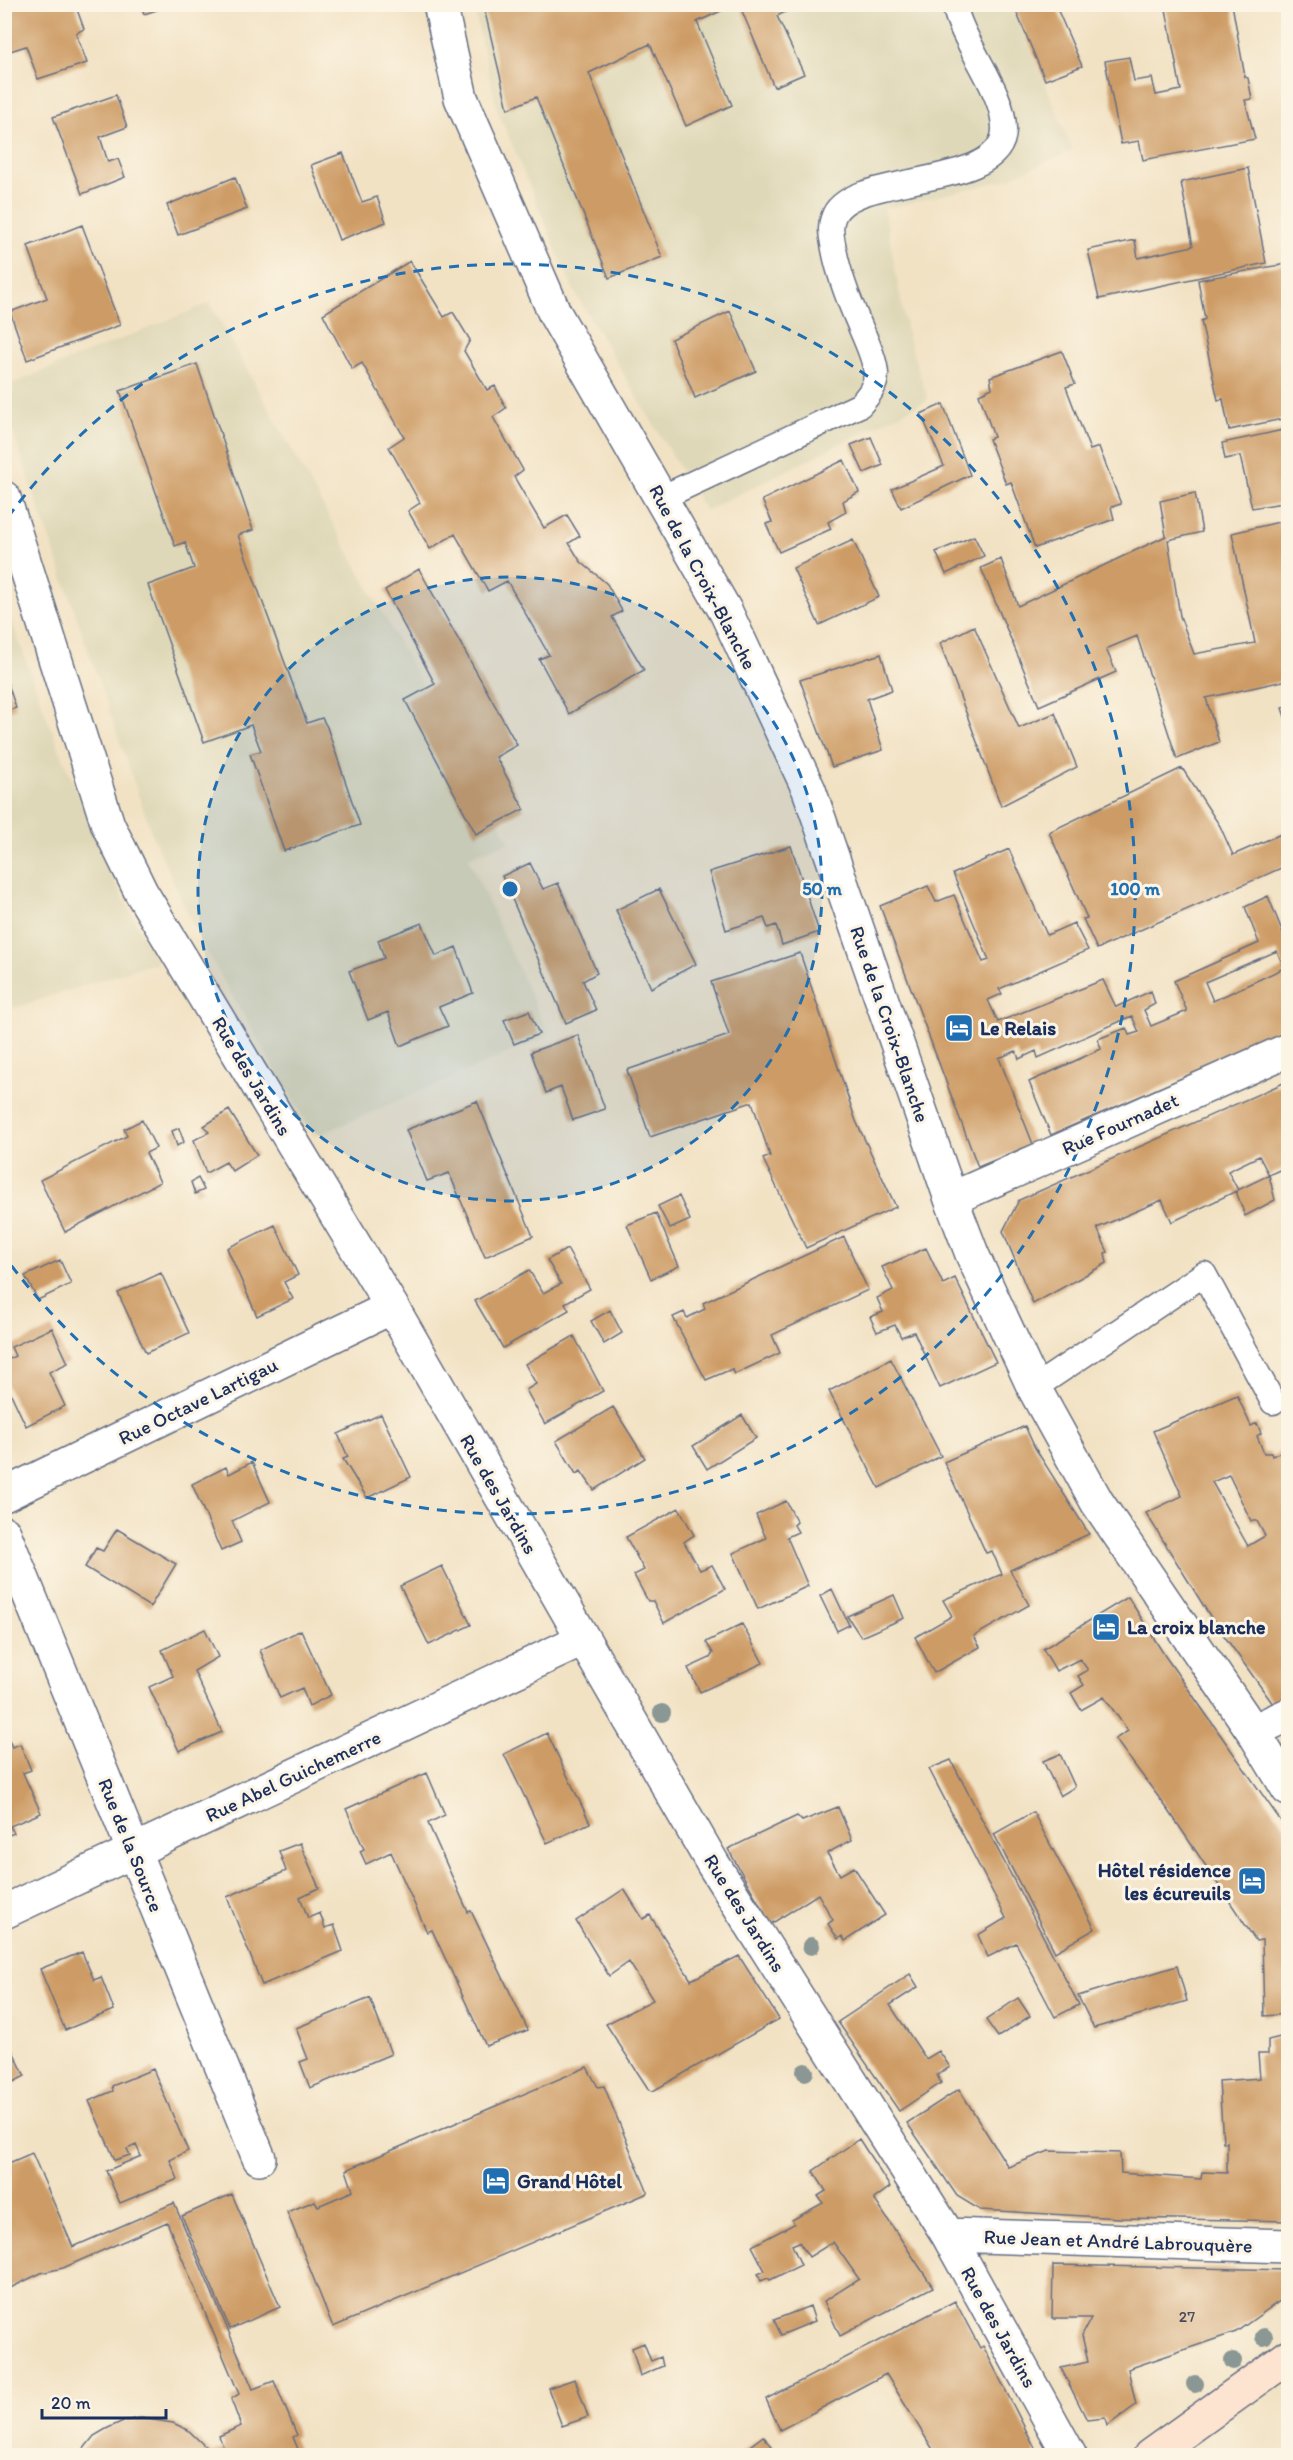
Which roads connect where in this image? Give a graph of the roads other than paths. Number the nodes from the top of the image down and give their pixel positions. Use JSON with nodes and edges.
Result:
{"nodes":[{"id":1,"x":440,"y":4,"type":"edge"},
{"id":2,"x":954,"y":4,"type":"edge"},
{"id":3,"x":4,"y":498,"type":"edge"},
{"id":4,"x":661,"y":498,"type":"junction"},
{"id":5,"x":1288,"y":1050,"type":"edge"},
{"id":6,"x":951,"y":1200,"type":"junction"},
{"id":7,"x":392,"y":1307,"type":"junction"},
{"id":8,"x":1034,"y":1388,"type":"junction"},
{"id":9,"x":1273,"y":1402,"type":"dead end"},
{"id":10,"x":4,"y":1496,"type":"edge"},
{"id":11,"x":4,"y":1533,"type":"edge"},
{"id":12,"x":582,"y":1640,"type":"junction"},
{"id":13,"x":1288,"y":1715,"type":"edge"},
{"id":14,"x":1253,"y":1731,"type":"junction"},
{"id":15,"x":1288,"y":1789,"type":"edge"},
{"id":16,"x":134,"y":1851,"type":"junction"},
{"id":17,"x":4,"y":1912,"type":"edge"},
{"id":18,"x":259,"y":2158,"type":"dead end"},
{"id":19,"x":948,"y":2235,"type":"junction"},
{"id":20,"x":1288,"y":2246,"type":"edge"},
{"id":21,"x":1288,"y":2357,"type":"edge"},
{"id":22,"x":1070,"y":2456,"type":"edge"},
{"id":23,"x":1150,"y":2456,"type":"edge"}],
"edges":[{"from":1,"to":4,"type":"street","name":"Rue de la Croix-Blanche"},
{"from":2,"to":4,"type":"lane"},
{"from":3,"to":7,"type":"street","name":"Rue des Jardins"},
{"from":4,"to":6,"type":"street","name":"Rue de la Croix-Blanche"},
{"from":5,"to":6,"type":"street","name":"Rue Fournadet"},
{"from":6,"to":8,"type":"street","name":"Rue de la Croix-Blanche"},
{"from":7,"to":10,"type":"street","name":"Rue Octave Lartigau"},
{"from":7,"to":12,"type":"street","name":"Rue des Jardins"},
{"from":8,"to":9,"type":"lane"},
{"from":8,"to":14,"type":"street","name":"Rue de la Croix-Blanche"},
{"from":11,"to":16,"type":"street","name":"Rue de la Source"},
{"from":12,"to":16,"type":"street","name":"Rue Abel Guichemerre"},
{"from":12,"to":19,"type":"street","name":"Rue des Jardins"},
{"from":13,"to":14,"type":"street"},
{"from":14,"to":15,"type":"street","name":"Rue de la Croix-Blanche"},
{"from":16,"to":17,"type":"street","name":"Rue Abel Guichemerre"},
{"from":16,"to":18,"type":"street","name":"Rue de la Source"},
{"from":19,"to":20,"type":"street","name":"Rue Jean et André Labrouquère"},
{"from":19,"to":22,"type":"street","name":"Rue des Jardins"},
{"from":21,"to":23,"type":"street"}]}
